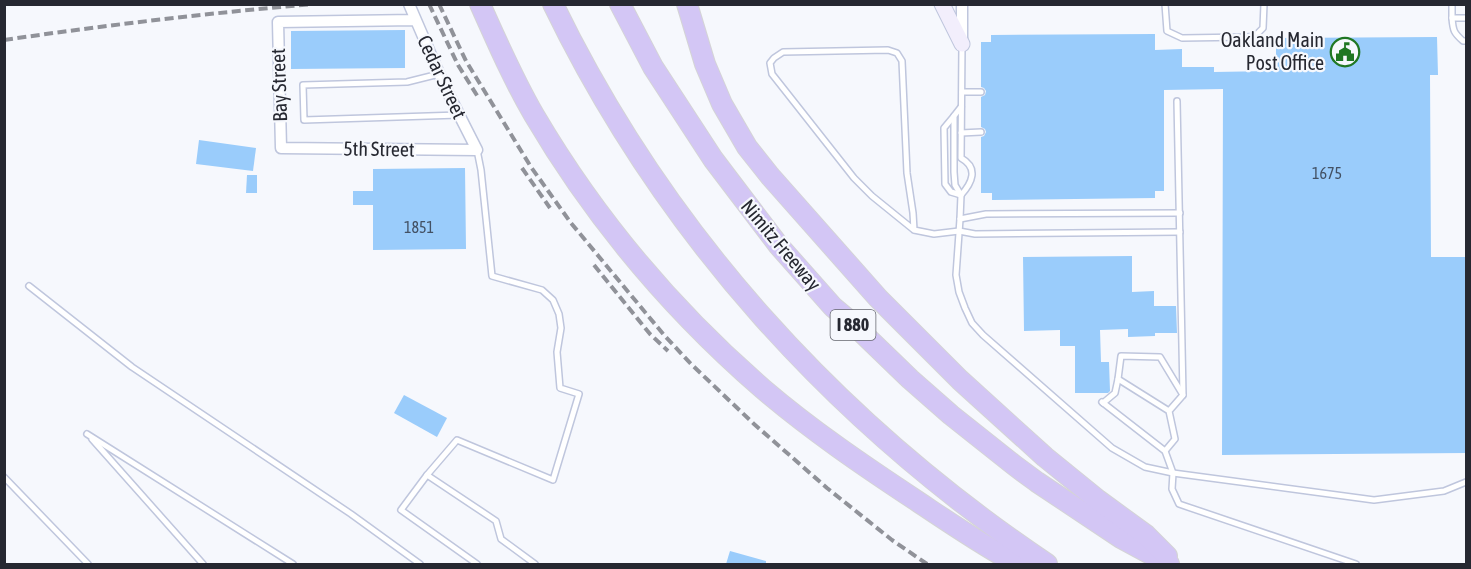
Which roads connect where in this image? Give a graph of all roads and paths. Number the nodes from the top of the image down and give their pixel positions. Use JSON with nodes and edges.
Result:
{"nodes":[{"id":1,"x":409,"y":4,"type":"edge"},
{"id":2,"x":480,"y":4,"type":"edge"},
{"id":3,"x":553,"y":4,"type":"edge"},
{"id":4,"x":620,"y":4,"type":"edge"},
{"id":5,"x":687,"y":4,"type":"edge"},
{"id":6,"x":942,"y":4,"type":"edge"},
{"id":7,"x":962,"y":4,"type":"edge"},
{"id":8,"x":1165,"y":4,"type":"edge"},
{"id":9,"x":1264,"y":4,"type":"edge"},
{"id":10,"x":1452,"y":4,"type":"edge"},
{"id":11,"x":1452,"y":18,"type":"junction"},
{"id":12,"x":1467,"y":18,"type":"edge"},
{"id":13,"x":415,"y":20,"type":"junction"},
{"id":14,"x":1467,"y":40,"type":"edge"},
{"id":15,"x":962,"y":44,"type":"junction"},
{"id":16,"x":439,"y":74,"type":"junction"},
{"id":17,"x":962,"y":92,"type":"junction"},
{"id":18,"x":981,"y":92,"type":"dead end"},
{"id":19,"x":1177,"y":102,"type":"dead end"},
{"id":20,"x":962,"y":105,"type":"junction"},
{"id":21,"x":459,"y":115,"type":"junction"},
{"id":22,"x":954,"y":116,"type":"junction"},
{"id":23,"x":981,"y":132,"type":"dead end"},
{"id":24,"x":961,"y":133,"type":"junction"},
{"id":25,"x":281,"y":148,"type":"joint"},
{"id":26,"x":477,"y":150,"type":"junction"},
{"id":27,"x":961,"y":195,"type":"junction"},
{"id":28,"x":1179,"y":213,"type":"junction"},
{"id":29,"x":960,"y":219,"type":"junction"},
{"id":30,"x":914,"y":230,"type":"junction"},
{"id":31,"x":959,"y":231,"type":"junction"},
{"id":32,"x":1180,"y":232,"type":"junction"},
{"id":33,"x":29,"y":285,"type":"dead end"},
{"id":34,"x":1118,"y":379,"type":"junction"},
{"id":35,"x":1183,"y":395,"type":"junction"},
{"id":36,"x":1168,"y":411,"type":"junction"},
{"id":37,"x":1165,"y":451,"type":"junction"},
{"id":38,"x":1173,"y":473,"type":"junction"},
{"id":39,"x":427,"y":475,"type":"junction"},
{"id":40,"x":4,"y":477,"type":"edge"},
{"id":41,"x":1467,"y":482,"type":"edge"},
{"id":42,"x":88,"y":564,"type":"edge"},
{"id":43,"x":203,"y":564,"type":"edge"},
{"id":44,"x":293,"y":564,"type":"edge"},
{"id":45,"x":420,"y":564,"type":"edge"},
{"id":46,"x":477,"y":564,"type":"edge"},
{"id":47,"x":535,"y":564,"type":"edge"},
{"id":48,"x":1017,"y":564,"type":"edge"},
{"id":49,"x":1047,"y":564,"type":"edge"},
{"id":50,"x":1169,"y":564,"type":"edge"},
{"id":51,"x":1175,"y":564,"type":"edge"},
{"id":52,"x":1356,"y":564,"type":"edge"}],
"edges":[{"from":1,"to":13,"type":"street","name":"Cedar Street"},
{"from":2,"to":48,"type":"highway"},
{"from":3,"to":49,"type":"highway"},
{"from":4,"to":50,"type":"highway","name":"Nimitz Freeway","number":"I 880"},
{"from":5,"to":51,"type":"highway"},
{"from":6,"to":15,"type":"main road"},
{"from":7,"to":15,"type":"street"},
{"from":8,"to":9,"type":"lane"},
{"from":10,"to":11,"type":"lane"},
{"from":11,"to":12,"type":"lane"},
{"from":11,"to":14,"type":"lane"},
{"from":13,"to":16,"type":"street","name":"Cedar Street"},
{"from":13,"to":25,"type":"street","name":"Bay Street"},
{"from":15,"to":17,"type":"lane"},
{"from":16,"to":21,"type":"street","name":"Cedar Street"},
{"from":16,"to":21,"type":"lane"},
{"from":17,"to":18,"type":"lane"},
{"from":17,"to":20,"type":"lane"},
{"from":19,"to":28,"type":"lane"},
{"from":20,"to":22,"type":"lane"},
{"from":20,"to":24,"type":"lane"},
{"from":21,"to":26,"type":"street","name":"Cedar Street"},
{"from":22,"to":27,"type":"lane"},
{"from":22,"to":27,"type":"lane"},
{"from":23,"to":24,"type":"lane"},
{"from":24,"to":27,"type":"lane"},
{"from":25,"to":26,"type":"street","name":"5th Street"},
{"from":26,"to":39,"type":"lane"},
{"from":27,"to":29,"type":"lane"},
{"from":28,"to":29,"type":"lane"},
{"from":28,"to":32,"type":"lane"},
{"from":29,"to":31,"type":"lane"},
{"from":30,"to":30,"type":"lane"},
{"from":30,"to":31,"type":"lane"},
{"from":31,"to":32,"type":"lane"},
{"from":31,"to":38,"type":"lane"},
{"from":32,"to":35,"type":"lane"},
{"from":33,"to":45,"type":"lane"},
{"from":34,"to":35,"type":"lane"},
{"from":34,"to":36,"type":"lane"},
{"from":34,"to":37,"type":"lane"},
{"from":35,"to":36,"type":"lane"},
{"from":36,"to":37,"type":"lane"},
{"from":37,"to":38,"type":"lane"},
{"from":38,"to":41,"type":"lane"},
{"from":38,"to":52,"type":"lane"},
{"from":39,"to":46,"type":"lane"},
{"from":39,"to":47,"type":"lane"},
{"from":40,"to":42,"type":"lane"},
{"from":43,"to":44,"type":"lane"}]}
